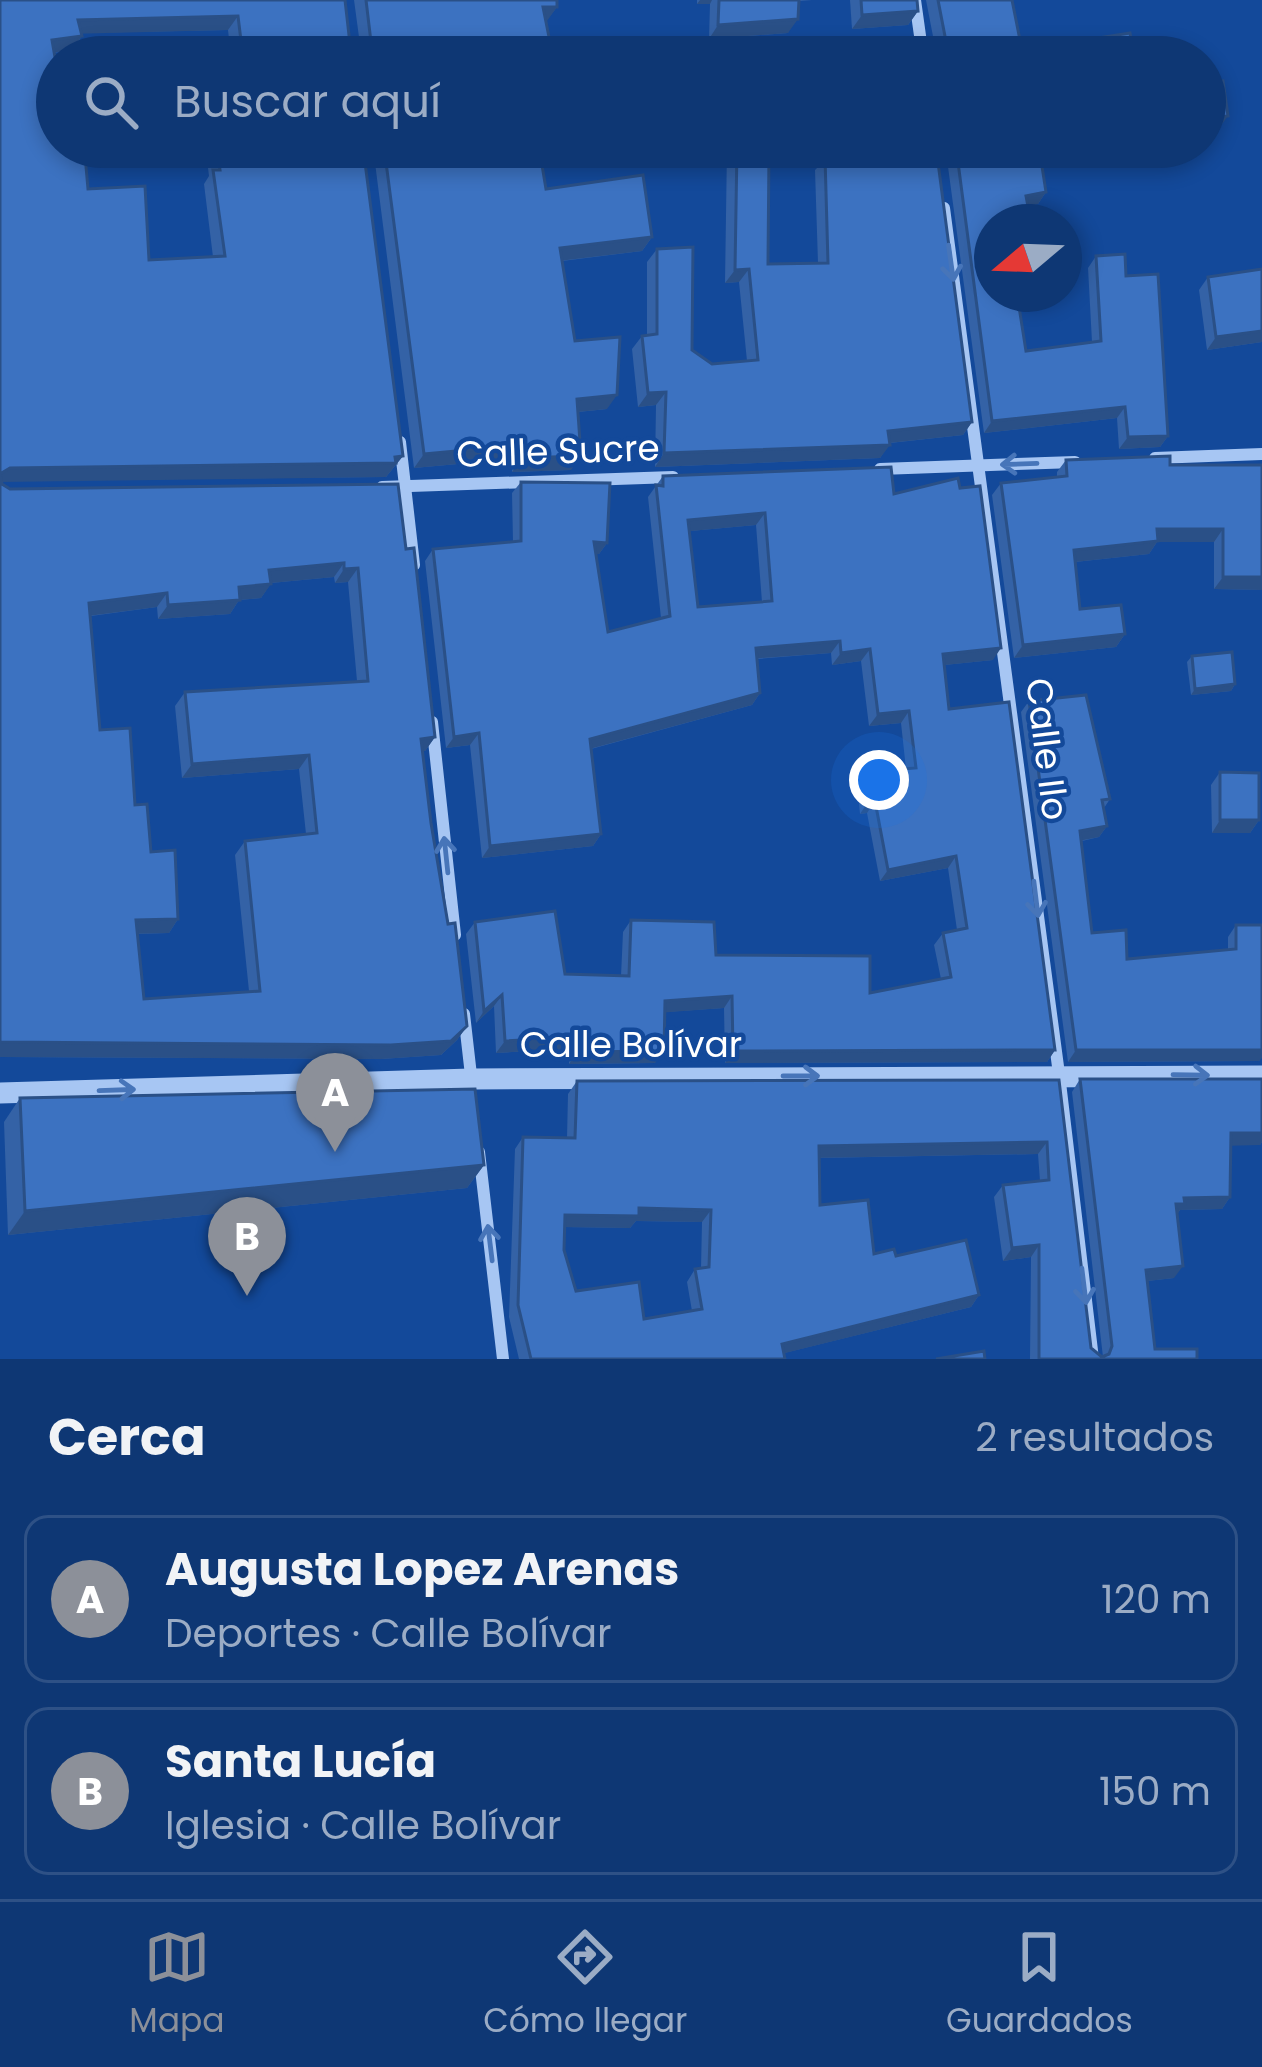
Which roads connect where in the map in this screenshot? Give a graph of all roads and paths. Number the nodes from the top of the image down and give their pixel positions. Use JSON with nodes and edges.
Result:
{"nodes":[{"id":1,"x":915,"y":0,"type":"edge"},
{"id":2,"x":919,"y":36,"type":"edge"},
{"id":3,"x":941,"y":193,"type":"edge"},
{"id":4,"x":397,"y":419,"type":"edge"},
{"id":5,"x":1262,"y":454,"type":"edge"},
{"id":6,"x":1144,"y":459,"type":"edge"},
{"id":7,"x":1097,"y":460,"type":"edge"},
{"id":8,"x":980,"y":466,"type":"junction"},
{"id":9,"x":860,"y":470,"type":"edge"},
{"id":10,"x":693,"y":476,"type":"edge"},
{"id":11,"x":406,"y":487,"type":"junction"},
{"id":12,"x":358,"y":488,"type":"edge"},
{"id":13,"x":416,"y":581,"type":"edge"},
{"id":14,"x":429,"y":700,"type":"edge"},
{"id":15,"x":458,"y":960,"type":"edge"},
{"id":16,"x":463,"y":1008,"type":"edge"},
{"id":17,"x":1059,"y":1074,"type":"junction"},
{"id":18,"x":1262,"y":1076,"type":"edge"},
{"id":19,"x":471,"y":1078,"type":"junction"},
{"id":20,"x":0,"y":1094,"type":"edge"},
{"id":21,"x":474,"y":1102,"type":"edge"},
{"id":22,"x":476,"y":1125,"type":"edge"},
{"id":23,"x":503,"y":1359,"type":"edge"},
{"id":24,"x":1093,"y":1359,"type":"edge"}],
"edges":[{"from":1,"to":2,"type":"street"},
{"from":3,"to":8,"type":"street","name":"Calle Ilo","one_way":true},
{"from":4,"to":11,"type":"street"},
{"from":5,"to":6,"type":"street"},
{"from":7,"to":8,"type":"street","one_way":true},
{"from":8,"to":9,"type":"street"},
{"from":8,"to":17,"type":"street","name":"Calle Ilo","one_way":true},
{"from":10,"to":11,"type":"street","name":"Calle Sucre"},
{"from":11,"to":12,"type":"street","name":"Calle Sucre"},
{"from":11,"to":13,"type":"street"},
{"from":15,"to":14,"type":"street","one_way":true},
{"from":16,"to":19,"type":"street"},
{"from":17,"to":18,"type":"street","name":"Calle Bolívar","one_way":true},
{"from":19,"to":17,"type":"street","name":"Calle Bolívar","one_way":true},
{"from":17,"to":24,"type":"street","name":"Calle Ilo","one_way":true},
{"from":20,"to":19,"type":"street","name":"Calle Bolívar","one_way":true},
{"from":19,"to":21,"type":"street"},
{"from":23,"to":22,"type":"street","one_way":true}]}
